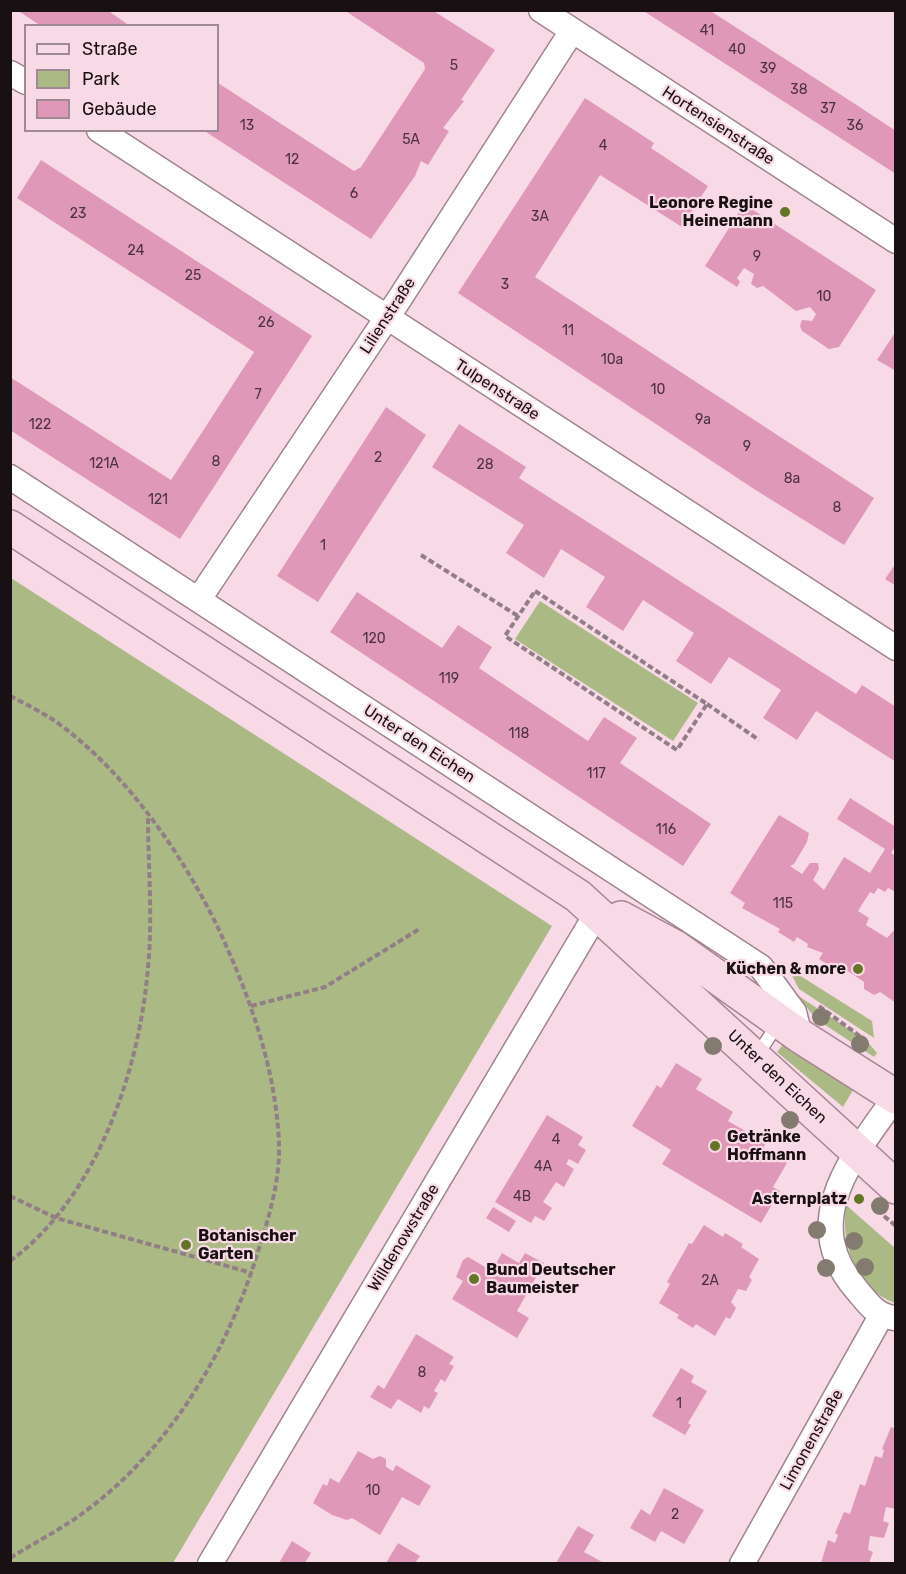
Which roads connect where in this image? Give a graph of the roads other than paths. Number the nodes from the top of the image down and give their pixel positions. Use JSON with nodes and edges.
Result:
{"nodes":[{"id":1,"x":541,"y":10,"type":"edge"},
{"id":2,"x":572,"y":31,"type":"junction"},
{"id":3,"x":10,"y":73,"type":"edge"},
{"id":4,"x":24,"y":81,"type":"edge"},
{"id":5,"x":102,"y":132,"type":"edge"},
{"id":6,"x":896,"y":241,"type":"edge"},
{"id":7,"x":386,"y":319,"type":"junction"},
{"id":8,"x":10,"y":477,"type":"edge"},
{"id":9,"x":10,"y":528,"type":"edge"},
{"id":10,"x":199,"y":599,"type":"junction"},
{"id":11,"x":896,"y":648,"type":"edge"},
{"id":12,"x":587,"y":904,"type":"junction"},
{"id":13,"x":790,"y":1028,"type":"junction"},
{"id":14,"x":756,"y":1057,"type":"junction"},
{"id":15,"x":895,"y":1097,"type":"edge"},
{"id":16,"x":857,"y":1151,"type":"junction"},
{"id":17,"x":896,"y":1187,"type":"edge"},
{"id":18,"x":888,"y":1317,"type":"edge"},
{"id":19,"x":210,"y":1563,"type":"edge"},
{"id":20,"x":742,"y":1563,"type":"edge"}],
"edges":[{"from":1,"to":2,"type":"street","name":"Hortensienstraße"},
{"from":2,"to":6,"type":"street","name":"Hortensienstraße"},
{"from":2,"to":7,"type":"street","name":"Lilienstraße"},
{"from":3,"to":4,"type":"street"},
{"from":5,"to":7,"type":"street","name":"Tulpenstraße"},
{"from":7,"to":10,"type":"street","name":"Lilienstraße"},
{"from":7,"to":11,"type":"street","name":"Tulpenstraße"},
{"from":8,"to":10,"type":"street","name":"Unter den Eichen"},
{"from":9,"to":12,"type":"main road","name":"Unter den Eichen"},
{"from":10,"to":13,"type":"street","name":"Unter den Eichen"},
{"from":12,"to":13,"type":"main road","name":"Unter den Eichen"},
{"from":12,"to":14,"type":"main road","name":"Unter den Eichen"},
{"from":12,"to":19,"type":"street","name":"Willdenowstraße"},
{"from":13,"to":14,"type":"lane"},
{"from":13,"to":15,"type":"main road","name":"Unter den Eichen"},
{"from":14,"to":16,"type":"main road","name":"Unter den Eichen"},
{"from":15,"to":16,"type":"street"},
{"from":16,"to":17,"type":"main road","name":"Unter den Eichen"},
{"from":16,"to":18,"type":"street"},
{"from":18,"to":20,"type":"street","name":"Limonenstraße"}]}
